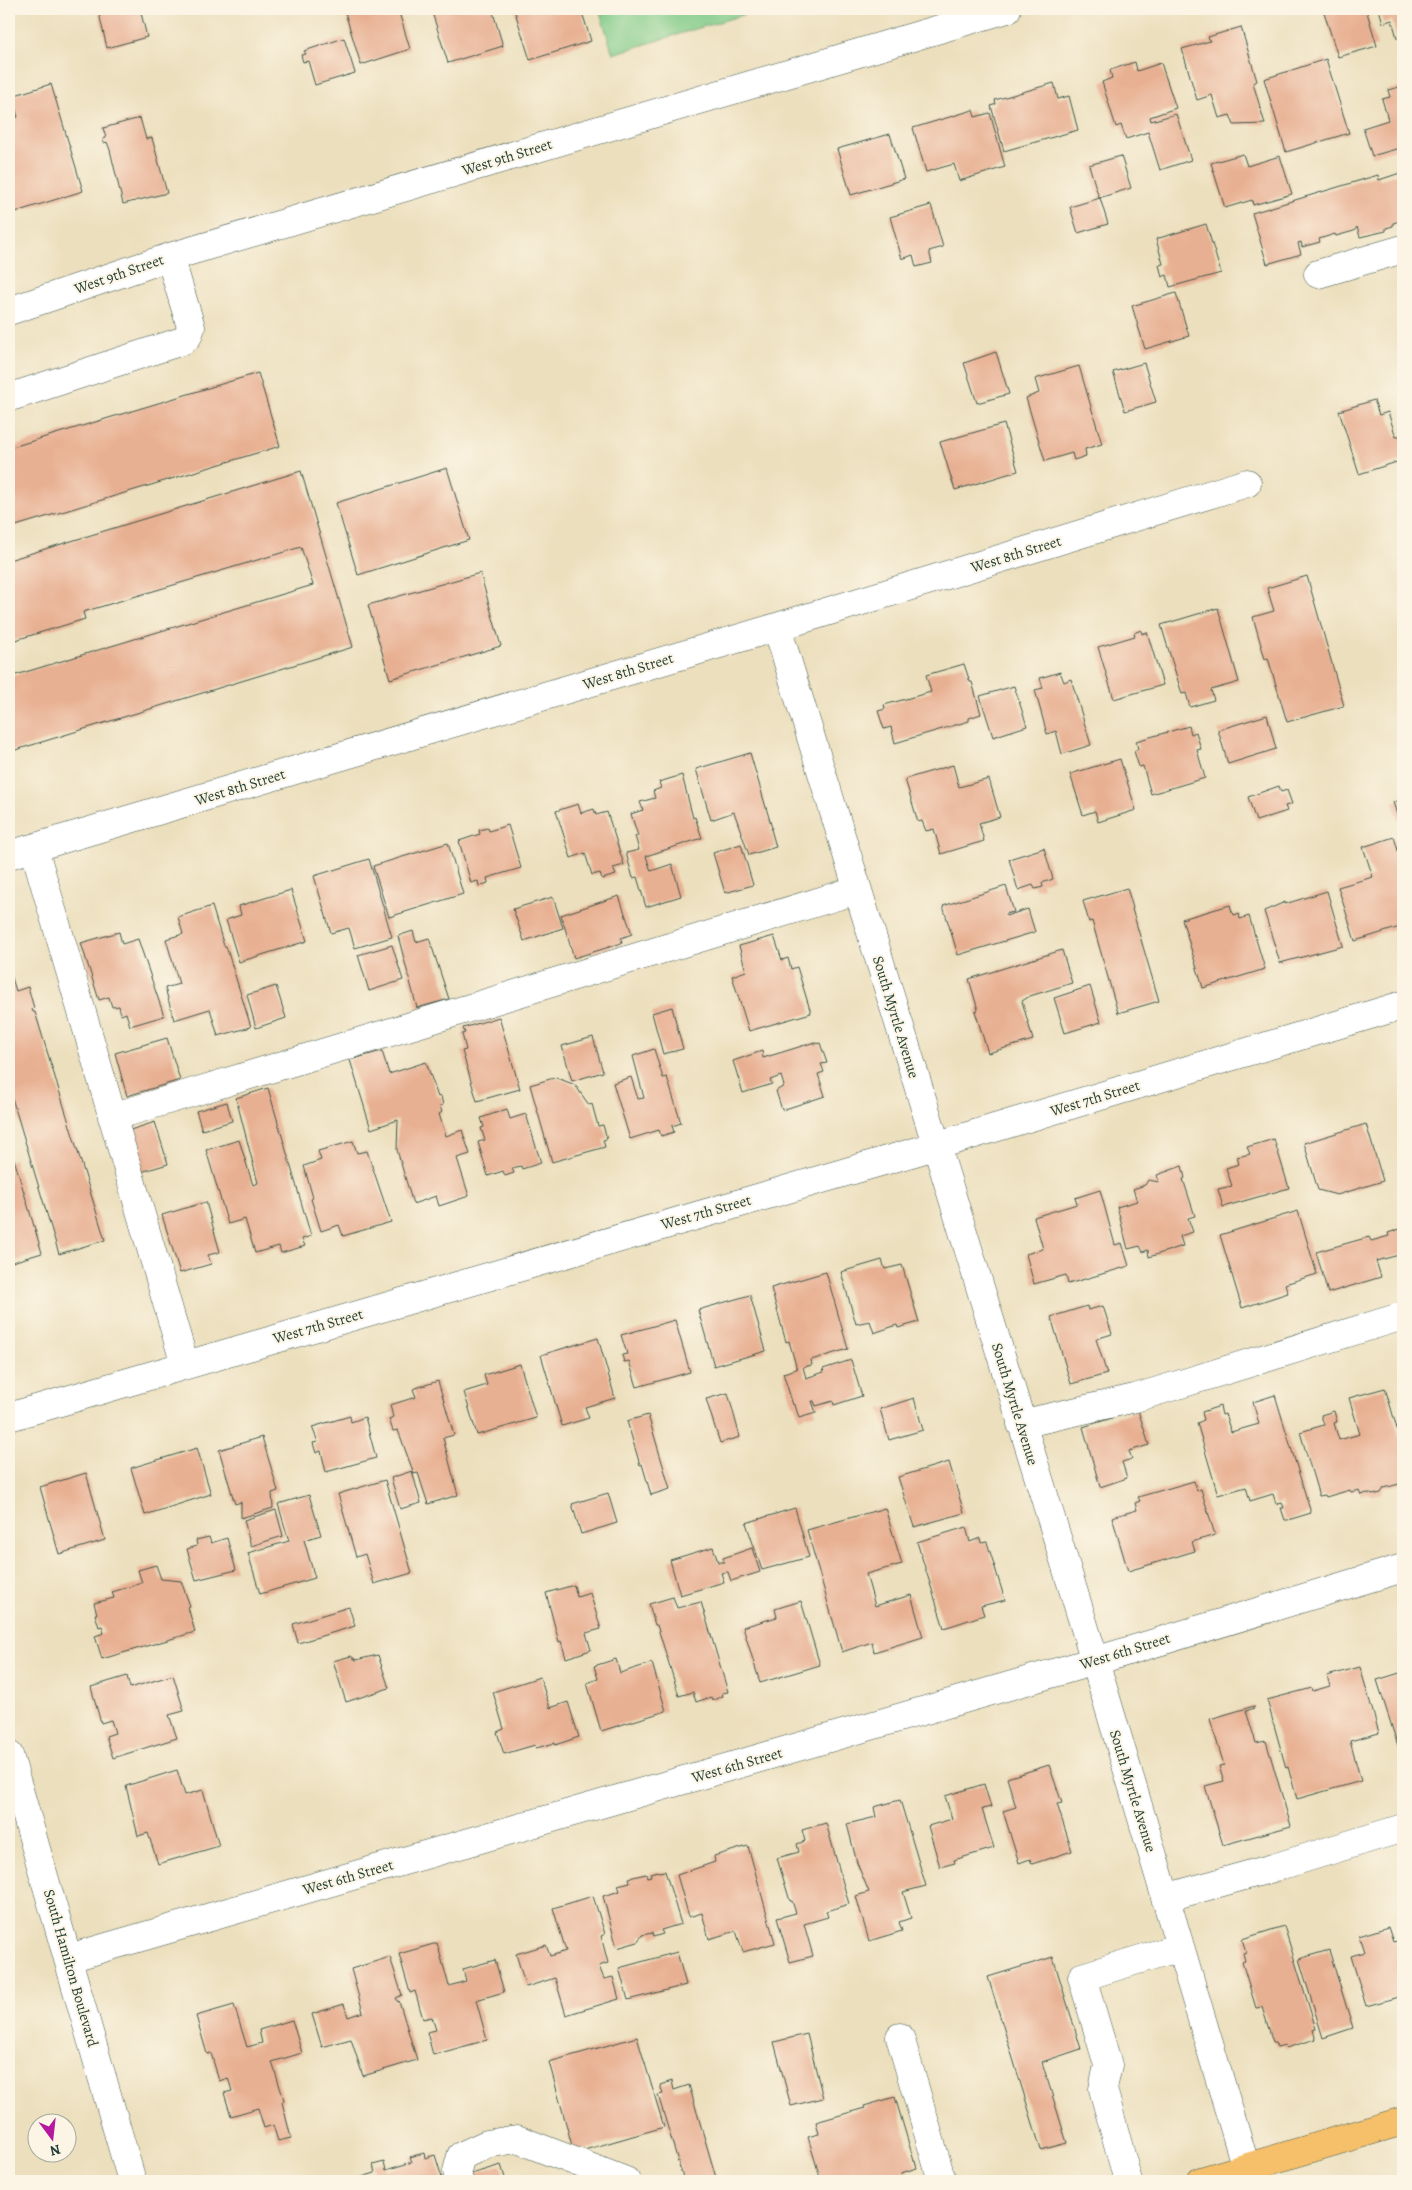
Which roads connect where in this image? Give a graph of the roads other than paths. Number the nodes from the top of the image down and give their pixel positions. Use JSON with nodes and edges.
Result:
{"nodes":[{"id":1,"x":1007,"y":9,"type":"edge"},
{"id":2,"x":1403,"y":249,"type":"edge"},
{"id":3,"x":170,"y":257,"type":"junction"},
{"id":4,"x":1318,"y":274,"type":"dead end"},
{"id":5,"x":9,"y":312,"type":"edge"},
{"id":6,"x":9,"y":396,"type":"edge"},
{"id":7,"x":1247,"y":483,"type":"dead end"},
{"id":8,"x":777,"y":627,"type":"junction"},
{"id":9,"x":21,"y":851,"type":"edge"},
{"id":10,"x":857,"y":890,"type":"junction"},
{"id":11,"x":1403,"y":1005,"type":"edge"},
{"id":12,"x":112,"y":1117,"type":"junction"},
{"id":13,"x":935,"y":1146,"type":"junction"},
{"id":14,"x":1403,"y":1316,"type":"edge"},
{"id":15,"x":185,"y":1365,"type":"junction"},
{"id":16,"x":9,"y":1417,"type":"edge"},
{"id":17,"x":1021,"y":1424,"type":"junction"},
{"id":18,"x":1403,"y":1568,"type":"edge"},
{"id":19,"x":1095,"y":1661,"type":"junction"},
{"id":20,"x":9,"y":1755,"type":"edge"},
{"id":21,"x":1403,"y":1828,"type":"edge"},
{"id":22,"x":1165,"y":1898,"type":"junction"},
{"id":23,"x":1180,"y":1947,"type":"junction"},
{"id":24,"x":69,"y":1958,"type":"junction"},
{"id":25,"x":900,"y":2037,"type":"dead end"},
{"id":26,"x":1403,"y":2121,"type":"edge"},
{"id":27,"x":1248,"y":2174,"type":"edge"},
{"id":28,"x":458,"y":2176,"type":"edge"},
{"id":29,"x":132,"y":2181,"type":"edge"},
{"id":30,"x":626,"y":2181,"type":"edge"},
{"id":31,"x":942,"y":2181,"type":"edge"},
{"id":32,"x":1128,"y":2181,"type":"edge"},
{"id":33,"x":1201,"y":2181,"type":"edge"}],
"edges":[{"from":1,"to":3,"type":"street","name":"West 9th Street"},
{"from":2,"to":4,"type":"street"},
{"from":3,"to":5,"type":"street","name":"West 9th Street"},
{"from":3,"to":6,"type":"street"},
{"from":7,"to":8,"type":"street","name":"West 8th Street"},
{"from":8,"to":9,"type":"street","name":"West 8th Street"},
{"from":8,"to":10,"type":"street","name":"South Myrtle Avenue"},
{"from":9,"to":12,"type":"street"},
{"from":10,"to":12,"type":"street"},
{"from":10,"to":13,"type":"street","name":"South Myrtle Avenue"},
{"from":11,"to":13,"type":"street","name":"West 7th Street"},
{"from":12,"to":15,"type":"street"},
{"from":13,"to":15,"type":"street","name":"West 7th Street"},
{"from":13,"to":17,"type":"street","name":"South Myrtle Avenue"},
{"from":14,"to":17,"type":"street"},
{"from":15,"to":16,"type":"street","name":"West 7th Street"},
{"from":17,"to":19,"type":"street","name":"South Myrtle Avenue"},
{"from":18,"to":19,"type":"street","name":"West 6th Street"},
{"from":19,"to":22,"type":"street","name":"South Myrtle Avenue"},
{"from":19,"to":24,"type":"street","name":"West 6th Street"},
{"from":20,"to":24,"type":"street","name":"South Hamilton Boulevard"},
{"from":21,"to":22,"type":"street"},
{"from":22,"to":23,"type":"street","name":"South Myrtle Avenue"},
{"from":23,"to":27,"type":"street","name":"South Myrtle Avenue"},
{"from":23,"to":32,"type":"street"},
{"from":24,"to":29,"type":"street","name":"South Hamilton Boulevard"},
{"from":25,"to":31,"type":"street"},
{"from":26,"to":27,"type":"main road"},
{"from":27,"to":33,"type":"main road"},
{"from":28,"to":30,"type":"street"}]}
